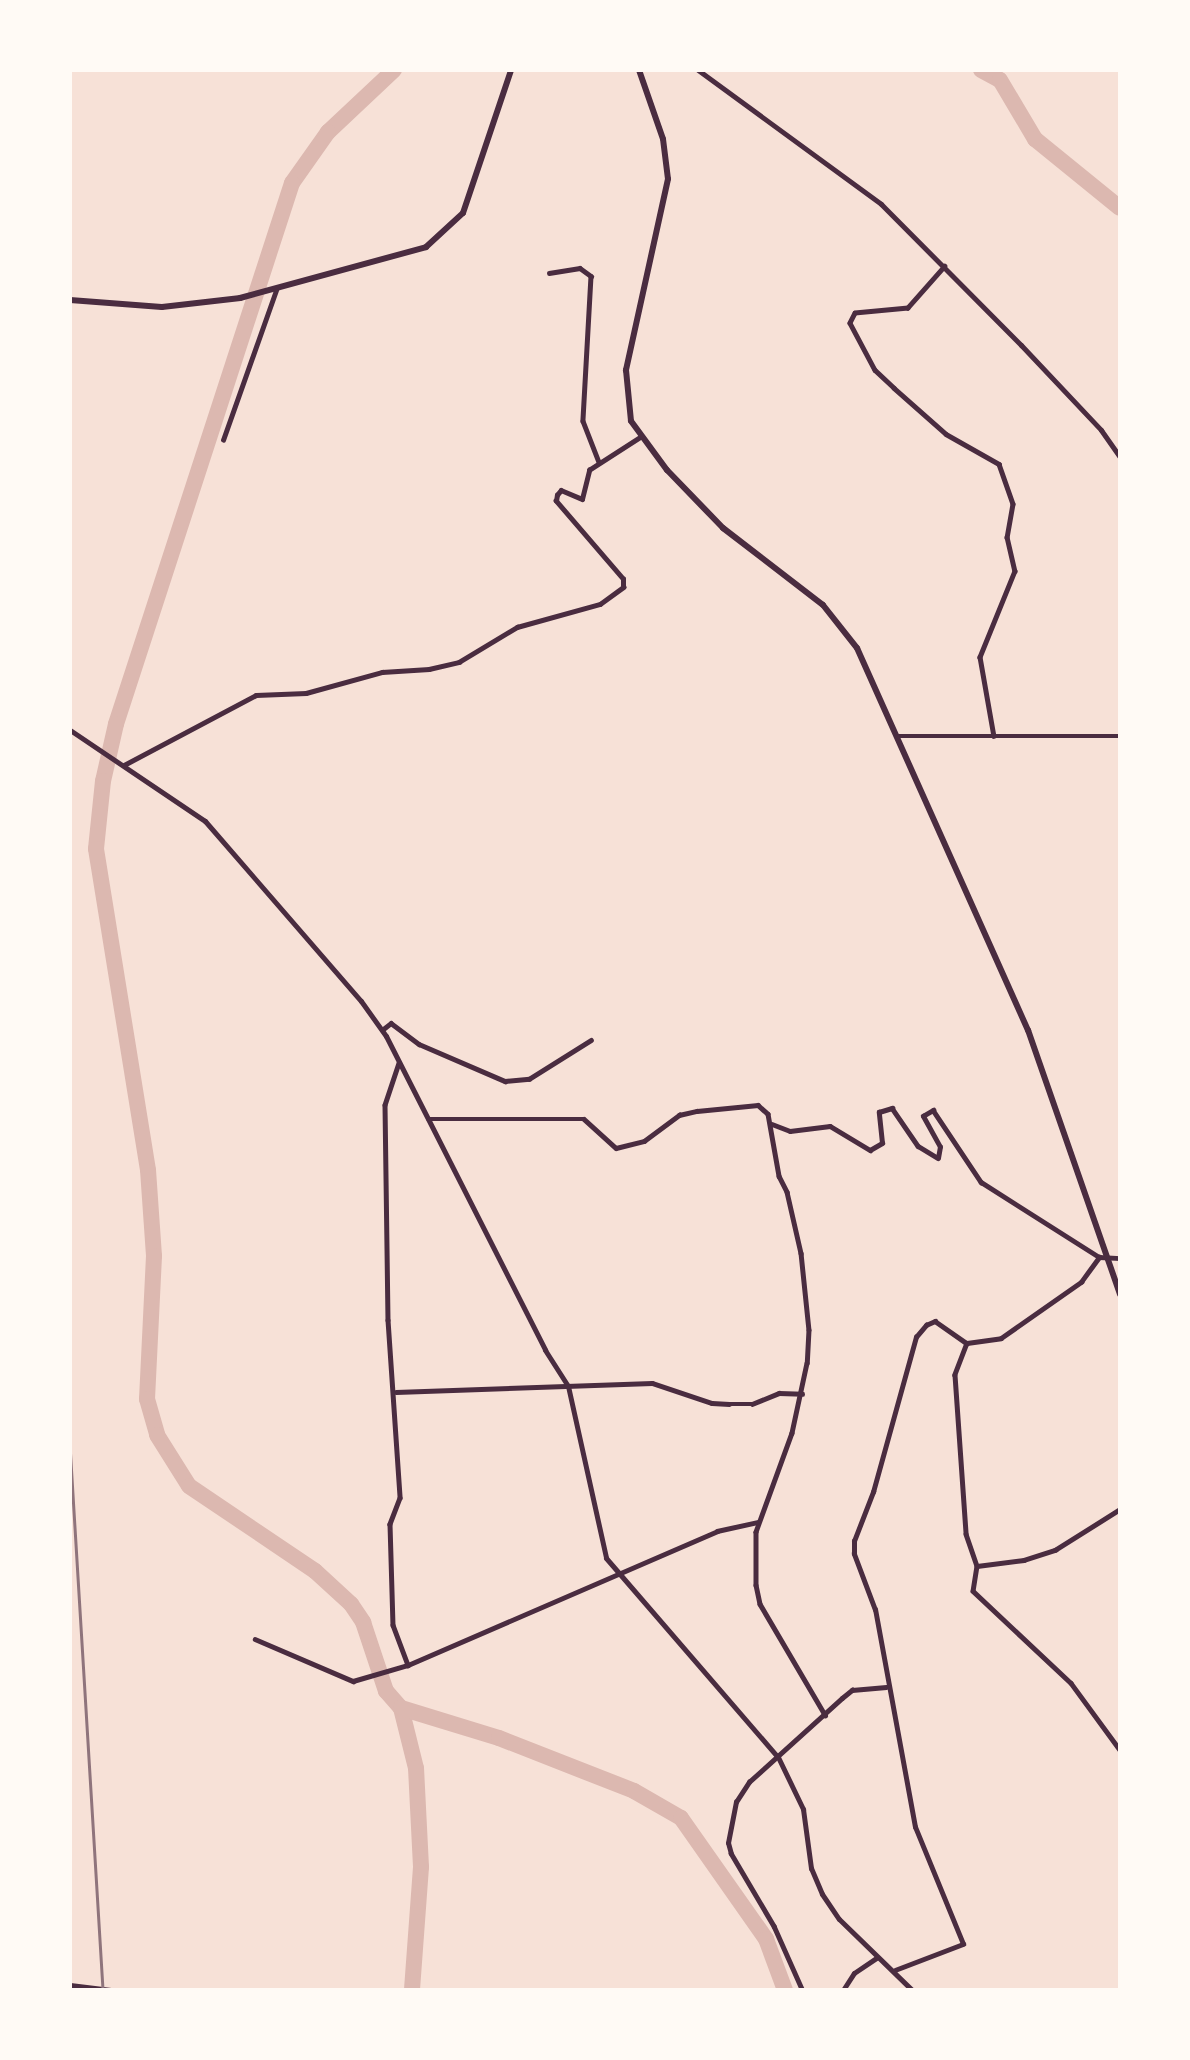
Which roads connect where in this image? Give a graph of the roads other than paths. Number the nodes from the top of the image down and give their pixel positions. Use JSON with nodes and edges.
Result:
{"nodes":[{"id":1,"x":511,"y":70,"type":"edge"},
{"id":2,"x":639,"y":70,"type":"edge"},
{"id":3,"x":698,"y":70,"type":"edge"},
{"id":4,"x":945,"y":267,"type":"junction"},
{"id":5,"x":550,"y":273,"type":"dead end"},
{"id":6,"x":274,"y":290,"type":"junction"},
{"id":7,"x":70,"y":300,"type":"edge"},
{"id":8,"x":640,"y":437,"type":"junction"},
{"id":9,"x":223,"y":440,"type":"dead end"},
{"id":10,"x":1120,"y":457,"type":"edge"},
{"id":11,"x":599,"y":462,"type":"junction"},
{"id":12,"x":70,"y":730,"type":"edge"},
{"id":13,"x":898,"y":736,"type":"junction"},
{"id":14,"x":994,"y":736,"type":"junction"},
{"id":15,"x":1120,"y":736,"type":"edge"},
{"id":16,"x":121,"y":764,"type":"junction"},
{"id":17,"x":382,"y":1030,"type":"junction"},
{"id":18,"x":591,"y":1040,"type":"dead end"},
{"id":19,"x":399,"y":1062,"type":"junction"},
{"id":20,"x":428,"y":1119,"type":"junction"},
{"id":21,"x":772,"y":1124,"type":"junction"},
{"id":22,"x":1099,"y":1257,"type":"junction"},
{"id":23,"x":1120,"y":1258,"type":"edge"},
{"id":24,"x":1109,"y":1260,"type":"junction"},
{"id":25,"x":1120,"y":1294,"type":"edge"},
{"id":26,"x":967,"y":1343,"type":"junction"},
{"id":27,"x":568,"y":1386,"type":"junction"},
{"id":28,"x":396,"y":1392,"type":"junction"},
{"id":29,"x":802,"y":1394,"type":"junction"},
{"id":30,"x":1120,"y":1509,"type":"edge"},
{"id":31,"x":758,"y":1522,"type":"junction"},
{"id":32,"x":977,"y":1566,"type":"junction"},
{"id":33,"x":619,"y":1575,"type":"junction"},
{"id":34,"x":255,"y":1639,"type":"dead end"},
{"id":35,"x":408,"y":1665,"type":"junction"},
{"id":36,"x":886,"y":1687,"type":"junction"},
{"id":37,"x":825,"y":1715,"type":"junction"},
{"id":38,"x":1120,"y":1750,"type":"edge"},
{"id":39,"x":778,"y":1757,"type":"junction"},
{"id":40,"x":876,"y":1958,"type":"junction"},
{"id":41,"x":895,"y":1970,"type":"junction"},
{"id":42,"x":70,"y":1985,"type":"edge"},
{"id":43,"x":111,"y":1990,"type":"edge"},
{"id":44,"x":802,"y":1990,"type":"edge"},
{"id":45,"x":843,"y":1990,"type":"edge"},
{"id":46,"x":912,"y":1990,"type":"edge"}],
"edges":[{"from":1,"to":6,"type":"main road"},
{"from":2,"to":8,"type":"main road"},
{"from":3,"to":4,"type":"street"},
{"from":4,"to":10,"type":"street"},
{"from":4,"to":14,"type":"street"},
{"from":5,"to":11,"type":"street"},
{"from":6,"to":7,"type":"main road"},
{"from":6,"to":9,"type":"street"},
{"from":8,"to":11,"type":"street"},
{"from":8,"to":13,"type":"main road"},
{"from":11,"to":16,"type":"street"},
{"from":12,"to":16,"type":"street"},
{"from":13,"to":14,"type":"street"},
{"from":13,"to":24,"type":"main road"},
{"from":14,"to":15,"type":"street"},
{"from":16,"to":17,"type":"street"},
{"from":17,"to":18,"type":"street"},
{"from":17,"to":19,"type":"street"},
{"from":19,"to":20,"type":"street"},
{"from":19,"to":28,"type":"street"},
{"from":20,"to":21,"type":"street"},
{"from":20,"to":27,"type":"street"},
{"from":21,"to":22,"type":"street"},
{"from":21,"to":29,"type":"street"},
{"from":22,"to":24,"type":"street"},
{"from":22,"to":26,"type":"street"},
{"from":23,"to":24,"type":"street"},
{"from":24,"to":25,"type":"main road"},
{"from":26,"to":32,"type":"street"},
{"from":26,"to":36,"type":"street"},
{"from":27,"to":28,"type":"street"},
{"from":27,"to":29,"type":"street"},
{"from":27,"to":33,"type":"street"},
{"from":28,"to":35,"type":"street"},
{"from":29,"to":31,"type":"street"},
{"from":30,"to":32,"type":"street"},
{"from":31,"to":33,"type":"street"},
{"from":31,"to":37,"type":"street"},
{"from":32,"to":38,"type":"street"},
{"from":33,"to":35,"type":"street"},
{"from":33,"to":39,"type":"street"},
{"from":34,"to":35,"type":"street"},
{"from":36,"to":37,"type":"street"},
{"from":36,"to":41,"type":"street"},
{"from":37,"to":39,"type":"street"},
{"from":39,"to":40,"type":"street"},
{"from":39,"to":44,"type":"street"},
{"from":40,"to":41,"type":"street"},
{"from":40,"to":45,"type":"street"},
{"from":41,"to":46,"type":"street"},
{"from":42,"to":43,"type":"street"}]}
